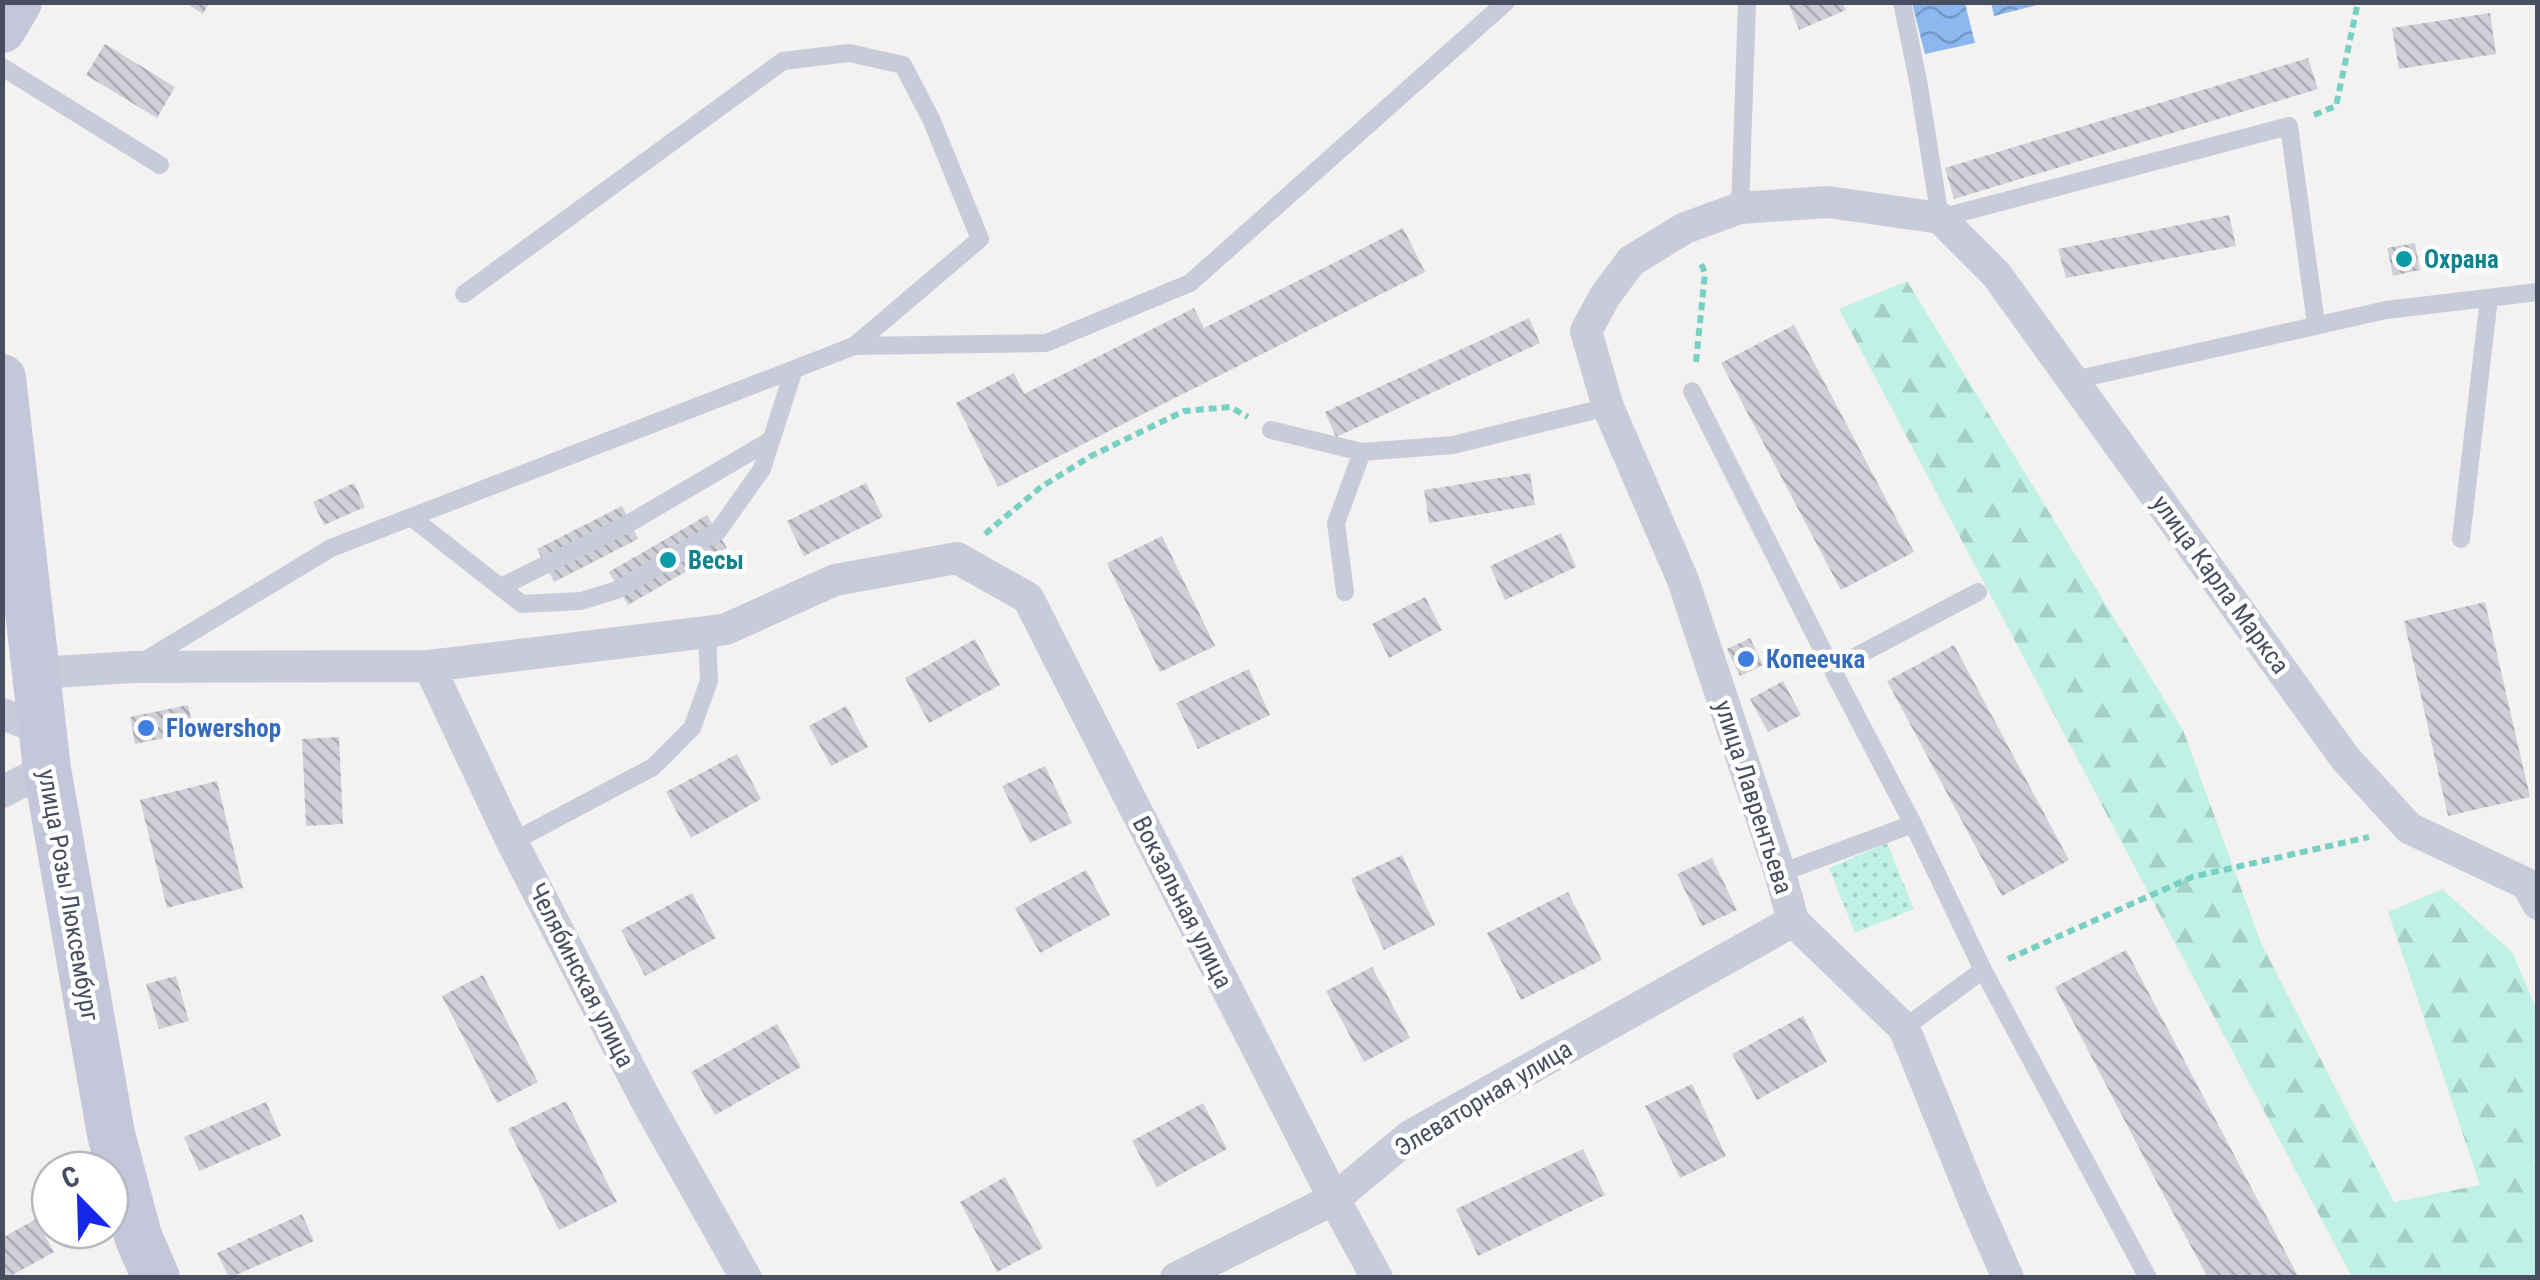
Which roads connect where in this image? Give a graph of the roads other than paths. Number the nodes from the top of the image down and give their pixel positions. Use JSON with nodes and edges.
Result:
{"nodes":[{"id":1,"x":18,"y":2,"type":"edge"},
{"id":2,"x":1506,"y":2,"type":"edge"},
{"id":3,"x":1747,"y":2,"type":"edge"},
{"id":4,"x":1902,"y":2,"type":"edge"},
{"id":5,"x":2,"y":28,"type":"edge"},
{"id":6,"x":2,"y":67,"type":"edge"},
{"id":7,"x":160,"y":165,"type":"dead end"},
{"id":8,"x":1740,"y":208,"type":"junction"},
{"id":9,"x":1940,"y":218,"type":"junction"},
{"id":10,"x":2538,"y":292,"type":"edge"},
{"id":11,"x":464,"y":294,"type":"dead end"},
{"id":12,"x":2488,"y":298,"type":"junction"},
{"id":13,"x":2316,"y":324,"type":"junction"},
{"id":14,"x":854,"y":346,"type":"junction"},
{"id":15,"x":794,"y":369,"type":"junction"},
{"id":16,"x":2,"y":378,"type":"edge"},
{"id":17,"x":2074,"y":380,"type":"junction"},
{"id":18,"x":1692,"y":391,"type":"road end"},
{"id":19,"x":1608,"y":408,"type":"junction"},
{"id":20,"x":1272,"y":430,"type":"road end"},
{"id":21,"x":771,"y":440,"type":"junction"},
{"id":22,"x":1362,"y":452,"type":"junction"},
{"id":23,"x":411,"y":517,"type":"junction"},
{"id":24,"x":2461,"y":539,"type":"dead end"},
{"id":25,"x":500,"y":588,"type":"junction"},
{"id":26,"x":1346,"y":592,"type":"dead end"},
{"id":27,"x":1978,"y":592,"type":"dead end"},
{"id":28,"x":706,"y":632,"type":"junction"},
{"id":29,"x":429,"y":666,"type":"junction"},
{"id":30,"x":134,"y":667,"type":"junction"},
{"id":31,"x":1832,"y":670,"type":"junction"},
{"id":32,"x":37,"y":674,"type":"junction"},
{"id":33,"x":30,"y":737,"type":"edge"},
{"id":34,"x":2,"y":792,"type":"edge"},
{"id":35,"x":1914,"y":824,"type":"junction"},
{"id":36,"x":512,"y":842,"type":"junction"},
{"id":37,"x":1780,"y":873,"type":"junction"},
{"id":38,"x":2534,"y":891,"type":"edge"},
{"id":39,"x":1793,"y":921,"type":"junction"},
{"id":40,"x":1983,"y":970,"type":"junction"},
{"id":41,"x":1904,"y":1028,"type":"junction"},
{"id":42,"x":1334,"y":1198,"type":"junction"},
{"id":43,"x":156,"y":1278,"type":"edge"},
{"id":44,"x":746,"y":1278,"type":"edge"},
{"id":45,"x":1176,"y":1278,"type":"edge"},
{"id":46,"x":1377,"y":1278,"type":"edge"},
{"id":47,"x":2008,"y":1278,"type":"edge"},
{"id":48,"x":2148,"y":1278,"type":"edge"}],
"edges":[{"from":1,"to":5,"type":"street"},
{"from":2,"to":14,"type":"lane"},
{"from":3,"to":8,"type":"lane"},
{"from":4,"to":9,"type":"lane"},
{"from":6,"to":7,"type":"lane"},
{"from":8,"to":9,"type":"street"},
{"from":8,"to":19,"type":"street","name":"улица Лаврентьева"},
{"from":9,"to":13,"type":"lane"},
{"from":9,"to":17,"type":"street","name":"улица Карла Маркса"},
{"from":10,"to":12,"type":"lane"},
{"from":11,"to":14,"type":"lane"},
{"from":12,"to":13,"type":"lane"},
{"from":12,"to":24,"type":"lane"},
{"from":13,"to":17,"type":"lane"},
{"from":14,"to":15,"type":"lane"},
{"from":15,"to":21,"type":"lane"},
{"from":15,"to":23,"type":"lane"},
{"from":16,"to":32,"type":"street","name":"улица Розы Люксембург"},
{"from":17,"to":38,"type":"street","name":"улица Карла Маркса"},
{"from":18,"to":31,"type":"lane"},
{"from":19,"to":22,"type":"lane"},
{"from":19,"to":37,"type":"street","name":"улица Лаврентьева"},
{"from":20,"to":22,"type":"lane"},
{"from":21,"to":25,"type":"lane"},
{"from":21,"to":25,"type":"lane"},
{"from":22,"to":26,"type":"lane"},
{"from":23,"to":25,"type":"lane"},
{"from":23,"to":30,"type":"lane"},
{"from":27,"to":31,"type":"lane"},
{"from":28,"to":29,"type":"street"},
{"from":28,"to":36,"type":"lane"},
{"from":28,"to":42,"type":"street","name":"Вокзальная улица"},
{"from":29,"to":30,"type":"street"},
{"from":29,"to":36,"type":"street","name":"Челябинская улица"},
{"from":30,"to":32,"type":"street"},
{"from":31,"to":35,"type":"lane"},
{"from":32,"to":33,"type":"street","name":"улица Розы Люксембург"},
{"from":33,"to":34,"type":"street"},
{"from":33,"to":43,"type":"street","name":"улица Розы Люксембург"},
{"from":35,"to":37,"type":"lane"},
{"from":35,"to":40,"type":"lane"},
{"from":36,"to":44,"type":"street","name":"Челябинская улица"},
{"from":37,"to":39,"type":"street","name":"улица Лаврентьева"},
{"from":39,"to":41,"type":"street","name":"улица Лаврентьева"},
{"from":39,"to":42,"type":"street","name":"Элеваторная улица"},
{"from":40,"to":41,"type":"lane"},
{"from":40,"to":48,"type":"lane"},
{"from":41,"to":47,"type":"street","name":"улица Лаврентьева"},
{"from":42,"to":45,"type":"street","name":"Элеваторная улица"},
{"from":42,"to":46,"type":"street","name":"Вокзальная улица"}]}
